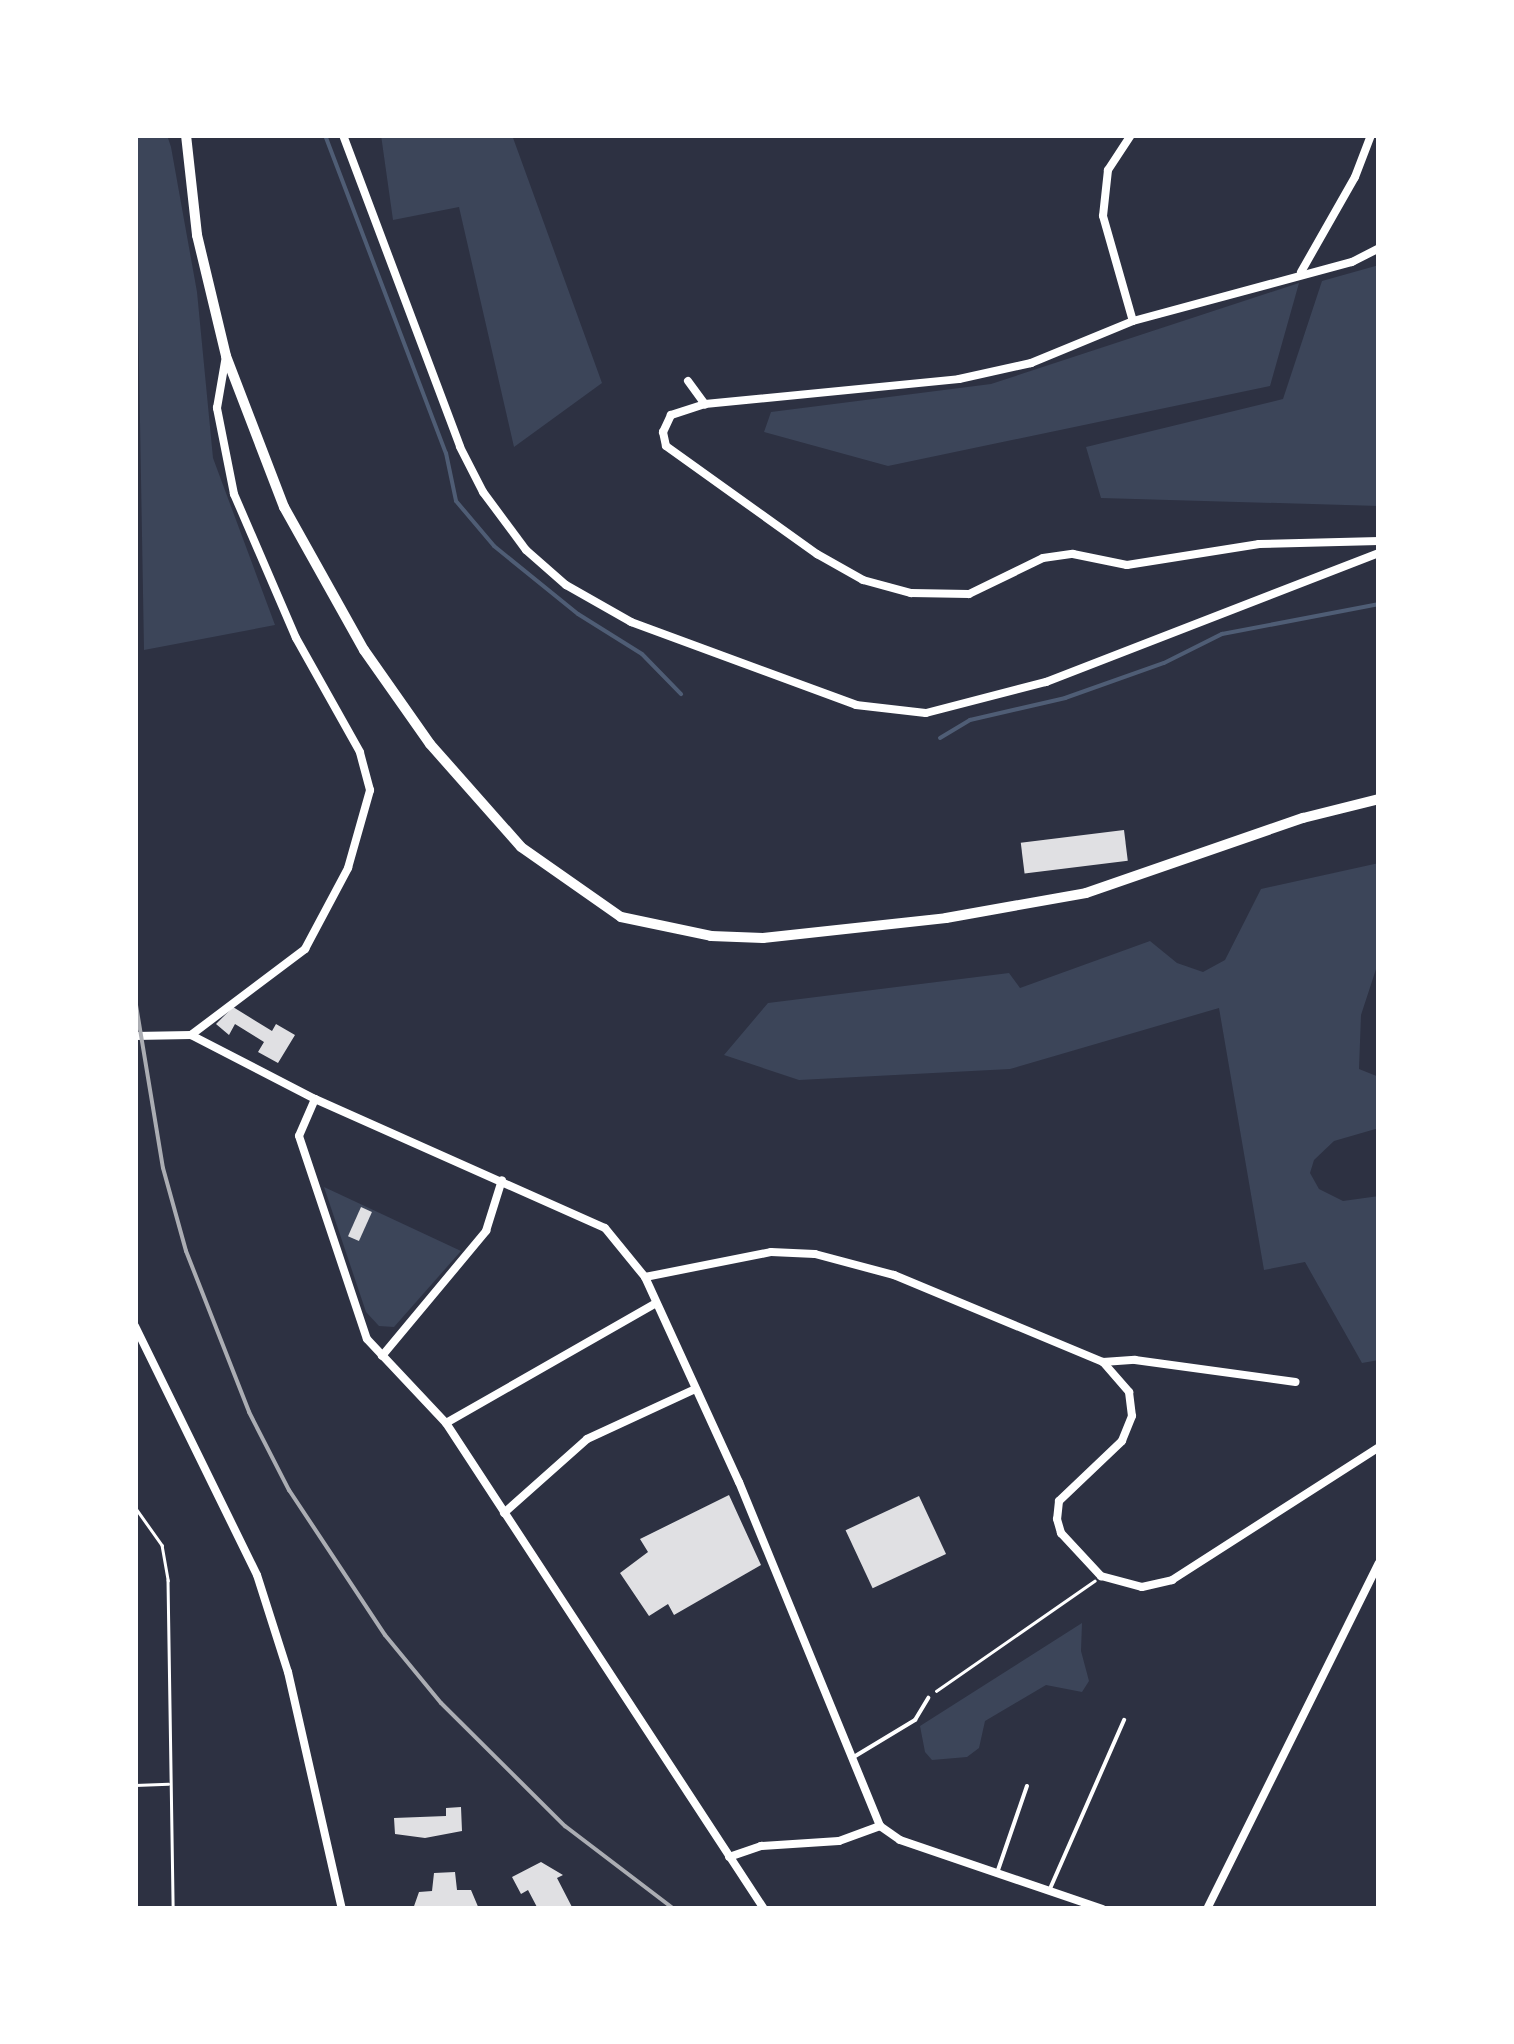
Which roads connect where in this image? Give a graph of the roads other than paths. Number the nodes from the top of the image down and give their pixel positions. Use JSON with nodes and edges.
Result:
{"nodes":[{"id":1,"x":186,"y":135,"type":"edge"},
{"id":2,"x":344,"y":135,"type":"edge"},
{"id":3,"x":1131,"y":135,"type":"edge"},
{"id":4,"x":1371,"y":135,"type":"edge"},
{"id":5,"x":1379,"y":248,"type":"edge"},
{"id":6,"x":1301,"y":272,"type":"junction"},
{"id":7,"x":1133,"y":321,"type":"junction"},
{"id":8,"x":226,"y":356,"type":"junction"},
{"id":9,"x":688,"y":380,"type":"dead end"},
{"id":10,"x":704,"y":404,"type":"junction"},
{"id":11,"x":1379,"y":541,"type":"edge"},
{"id":12,"x":1379,"y":553,"type":"edge"},
{"id":13,"x":1379,"y":799,"type":"edge"},
{"id":14,"x":191,"y":1034,"type":"junction"},
{"id":15,"x":135,"y":1036,"type":"edge"},
{"id":16,"x":315,"y":1099,"type":"junction"},
{"id":17,"x":502,"y":1180,"type":"junction"},
{"id":18,"x":644,"y":1277,"type":"junction"},
{"id":19,"x":655,"y":1304,"type":"junction"},
{"id":20,"x":135,"y":1326,"type":"edge"},
{"id":21,"x":382,"y":1356,"type":"junction"},
{"id":22,"x":1103,"y":1362,"type":"junction"},
{"id":23,"x":1296,"y":1382,"type":"dead end"},
{"id":24,"x":695,"y":1389,"type":"junction"},
{"id":25,"x":446,"y":1423,"type":"junction"},
{"id":26,"x":1379,"y":1447,"type":"edge"},
{"id":27,"x":504,"y":1513,"type":"junction"},
{"id":28,"x":1379,"y":1563,"type":"edge"},
{"id":29,"x":928,"y":1698,"type":"road end"},
{"id":30,"x":1124,"y":1720,"type":"dead end"},
{"id":31,"x":852,"y":1758,"type":"junction"},
{"id":32,"x":1027,"y":1786,"type":"dead end"},
{"id":33,"x":880,"y":1826,"type":"junction"},
{"id":34,"x":729,"y":1857,"type":"junction"},
{"id":35,"x":997,"y":1873,"type":"junction"},
{"id":36,"x":1049,"y":1890,"type":"junction"},
{"id":37,"x":342,"y":1909,"type":"edge"},
{"id":38,"x":764,"y":1909,"type":"edge"},
{"id":39,"x":1103,"y":1909,"type":"edge"},
{"id":40,"x":1207,"y":1909,"type":"edge"}],
"edges":[{"from":1,"to":8,"type":"main road"},
{"from":2,"to":12,"type":"street"},
{"from":3,"to":7,"type":"street"},
{"from":4,"to":6,"type":"street"},
{"from":5,"to":6,"type":"street"},
{"from":6,"to":7,"type":"street"},
{"from":7,"to":10,"type":"street"},
{"from":8,"to":13,"type":"main road"},
{"from":8,"to":14,"type":"street"},
{"from":9,"to":10,"type":"street"},
{"from":10,"to":11,"type":"street"},
{"from":14,"to":15,"type":"street"},
{"from":14,"to":16,"type":"street"},
{"from":16,"to":17,"type":"street"},
{"from":16,"to":21,"type":"street"},
{"from":17,"to":18,"type":"street"},
{"from":17,"to":21,"type":"street"},
{"from":18,"to":19,"type":"street"},
{"from":18,"to":22,"type":"street"},
{"from":19,"to":24,"type":"street"},
{"from":19,"to":25,"type":"street"},
{"from":20,"to":37,"type":"street"},
{"from":21,"to":25,"type":"street"},
{"from":22,"to":23,"type":"street"},
{"from":22,"to":26,"type":"street"},
{"from":24,"to":27,"type":"street"},
{"from":24,"to":31,"type":"street"},
{"from":25,"to":27,"type":"street"},
{"from":27,"to":34,"type":"street"},
{"from":28,"to":40,"type":"street"},
{"from":29,"to":31,"type":"lane"},
{"from":30,"to":36,"type":"lane"},
{"from":31,"to":33,"type":"street"},
{"from":32,"to":35,"type":"lane"},
{"from":33,"to":34,"type":"street"},
{"from":33,"to":35,"type":"street"},
{"from":34,"to":38,"type":"street"},
{"from":35,"to":36,"type":"street"},
{"from":36,"to":39,"type":"street"}]}
